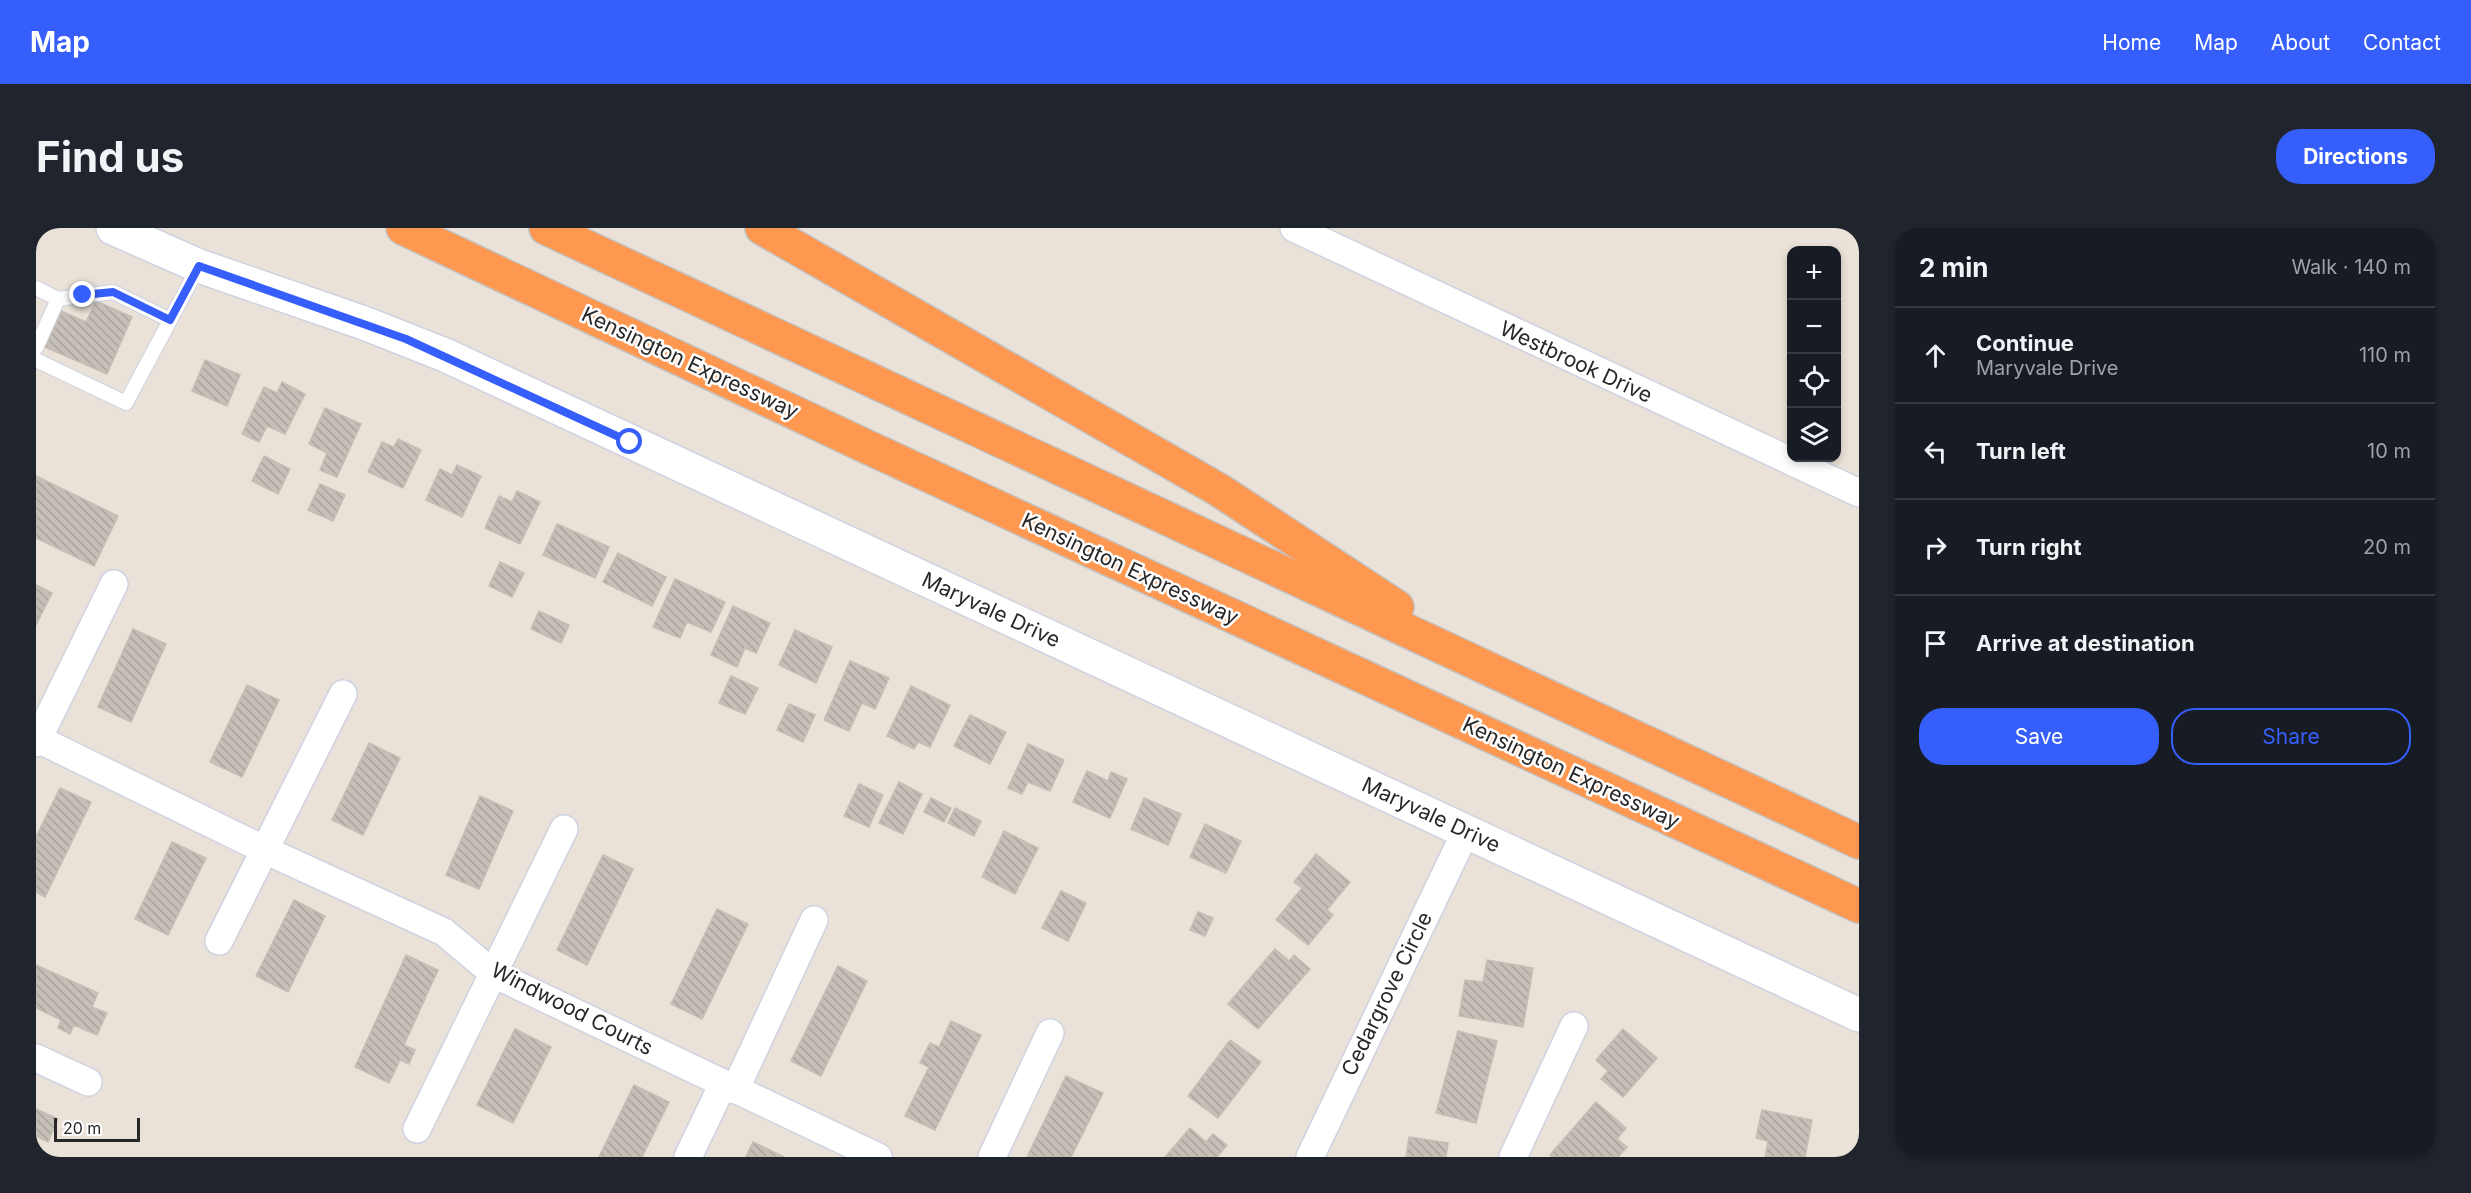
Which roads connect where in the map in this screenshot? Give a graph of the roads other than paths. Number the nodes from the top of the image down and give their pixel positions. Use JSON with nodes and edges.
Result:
{"nodes":[{"id":1,"x":113,"y":228,"type":"edge"},
{"id":2,"x":403,"y":228,"type":"edge"},
{"id":3,"x":546,"y":228,"type":"edge"},
{"id":4,"x":762,"y":228,"type":"edge"},
{"id":5,"x":1294,"y":228,"type":"edge"},
{"id":6,"x":199,"y":266,"type":"junction"},
{"id":7,"x":36,"y":288,"type":"edge"},
{"id":8,"x":58,"y":299,"type":"junction"},
{"id":9,"x":170,"y":320,"type":"junction"},
{"id":10,"x":36,"y":348,"type":"edge"},
{"id":11,"x":36,"y":360,"type":"edge"},
{"id":12,"x":1859,"y":493,"type":"edge"},
{"id":13,"x":114,"y":584,"type":"dead end"},
{"id":14,"x":1491,"y":670,"type":"junction"},
{"id":15,"x":343,"y":694,"type":"dead end"},
{"id":16,"x":37,"y":741,"type":"edge"},
{"id":17,"x":564,"y":829,"type":"dead end"},
{"id":18,"x":1466,"y":831,"type":"junction"},
{"id":19,"x":1859,"y":842,"type":"edge"},
{"id":20,"x":267,"y":851,"type":"junction"},
{"id":21,"x":1859,"y":906,"type":"edge"},
{"id":22,"x":814,"y":920,"type":"dead end"},
{"id":23,"x":219,"y":942,"type":"dead end"},
{"id":24,"x":494,"y":974,"type":"junction"},
{"id":25,"x":1859,"y":1015,"type":"edge"},
{"id":26,"x":1574,"y":1026,"type":"dead end"},
{"id":27,"x":1050,"y":1034,"type":"dead end"},
{"id":28,"x":36,"y":1058,"type":"edge"},
{"id":29,"x":88,"y":1082,"type":"dead end"},
{"id":30,"x":729,"y":1087,"type":"junction"},
{"id":31,"x":417,"y":1129,"type":"dead end"},
{"id":32,"x":688,"y":1157,"type":"edge"},
{"id":33,"x":878,"y":1157,"type":"edge"},
{"id":34,"x":992,"y":1157,"type":"edge"},
{"id":35,"x":1310,"y":1157,"type":"edge"},
{"id":36,"x":1513,"y":1157,"type":"edge"}],
"edges":[{"from":1,"to":6,"type":"street","name":"Maryvale Drive"},
{"from":2,"to":21,"type":"highway","name":"Kensington Expressway"},
{"from":3,"to":14,"type":"highway"},
{"from":4,"to":14,"type":"highway"},
{"from":5,"to":12,"type":"street","name":"Westbrook Drive"},
{"from":6,"to":9,"type":"lane"},
{"from":6,"to":18,"type":"street","name":"Maryvale Drive"},
{"from":7,"to":8,"type":"lane"},
{"from":8,"to":9,"type":"lane"},
{"from":8,"to":10,"type":"lane"},
{"from":9,"to":11,"type":"lane"},
{"from":13,"to":16,"type":"street"},
{"from":14,"to":19,"type":"highway"},
{"from":15,"to":20,"type":"street"},
{"from":16,"to":20,"type":"street","name":"Windwood Courts"},
{"from":17,"to":24,"type":"street"},
{"from":18,"to":25,"type":"street","name":"Maryvale Drive"},
{"from":18,"to":35,"type":"street","name":"Cedargrove Circle"},
{"from":20,"to":23,"type":"street"},
{"from":20,"to":24,"type":"street","name":"Windwood Courts"},
{"from":22,"to":30,"type":"street"},
{"from":24,"to":30,"type":"street","name":"Windwood Courts"},
{"from":24,"to":31,"type":"street"},
{"from":26,"to":36,"type":"street"},
{"from":27,"to":34,"type":"street"},
{"from":28,"to":29,"type":"street"},
{"from":30,"to":32,"type":"street"},
{"from":30,"to":33,"type":"street","name":"Windwood Courts"}]}
